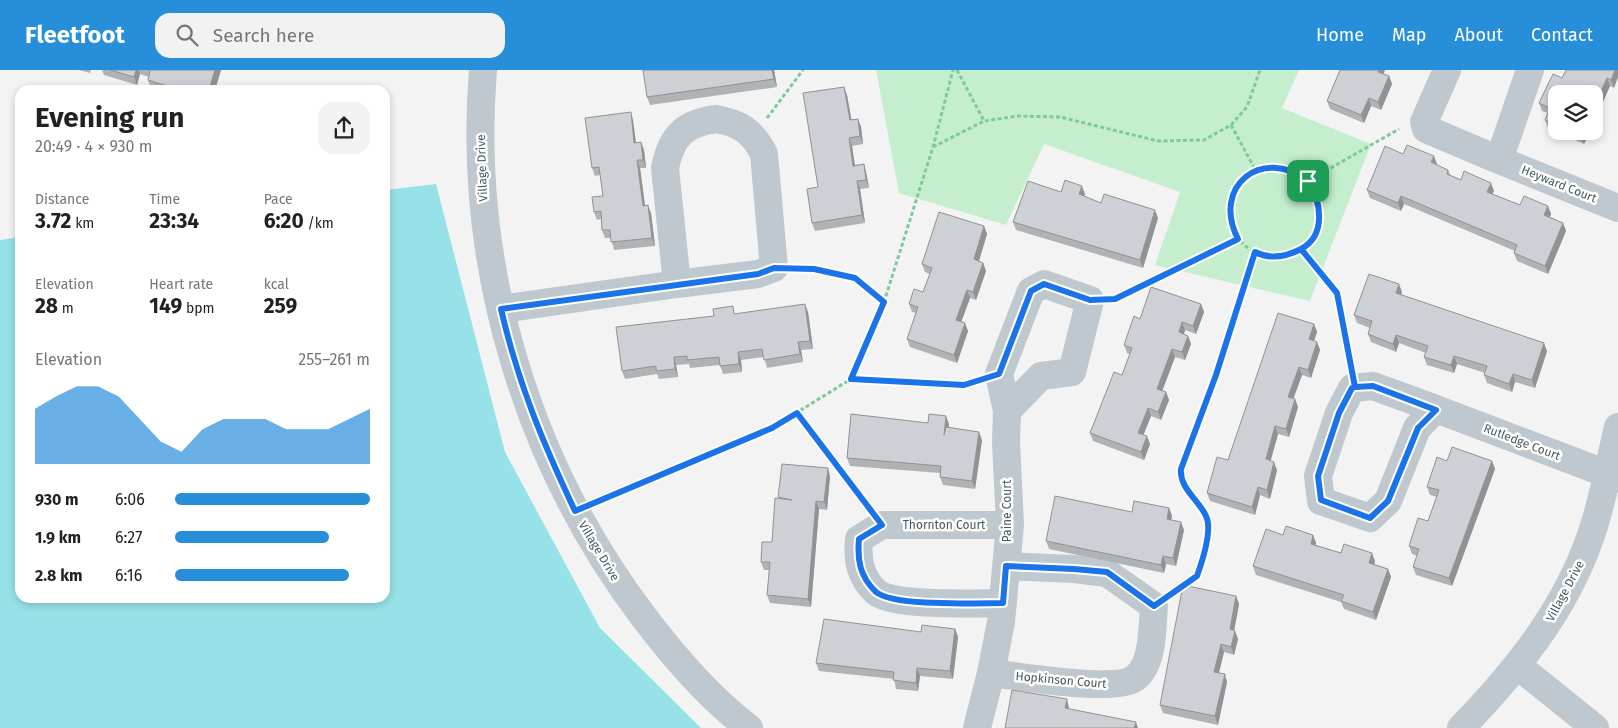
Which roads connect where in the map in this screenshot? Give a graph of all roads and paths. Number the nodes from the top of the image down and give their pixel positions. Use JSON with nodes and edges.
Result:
{"nodes":[{"id":1,"x":483,"y":70,"type":"edge"},
{"id":2,"x":803,"y":70,"type":"edge"},
{"id":3,"x":953,"y":70,"type":"edge"},
{"id":4,"x":956,"y":70,"type":"edge"},
{"id":5,"x":1260,"y":70,"type":"edge"},
{"id":6,"x":1447,"y":70,"type":"edge"},
{"id":7,"x":1530,"y":70,"type":"edge"},
{"id":8,"x":1425,"y":119,"type":"junction"},
{"id":9,"x":984,"y":121,"type":"junction"},
{"id":10,"x":1231,"y":125,"type":"junction"},
{"id":11,"x":757,"y":140,"type":"junction"},
{"id":12,"x":933,"y":147,"type":"junction"},
{"id":13,"x":1499,"y":160,"type":"junction"},
{"id":14,"x":1256,"y":171,"type":"junction"},
{"id":15,"x":1308,"y":181,"type":"junction"},
{"id":16,"x":1618,"y":208,"type":"edge"},
{"id":17,"x":1238,"y":239,"type":"junction"},
{"id":18,"x":1301,"y":249,"type":"junction"},
{"id":19,"x":1255,"y":252,"type":"junction"},
{"id":20,"x":774,"y":268,"type":"junction"},
{"id":21,"x":677,"y":284,"type":"junction"},
{"id":22,"x":1090,"y":300,"type":"junction"},
{"id":23,"x":884,"y":302,"type":"junction"},
{"id":24,"x":501,"y":309,"type":"junction"},
{"id":25,"x":999,"y":374,"type":"junction"},
{"id":26,"x":851,"y":379,"type":"junction"},
{"id":27,"x":1355,"y":387,"type":"junction"},
{"id":28,"x":1436,"y":410,"type":"junction"},
{"id":29,"x":1007,"y":411,"type":"junction"},
{"id":30,"x":797,"y":413,"type":"junction"},
{"id":31,"x":1618,"y":427,"type":"edge"},
{"id":32,"x":1613,"y":476,"type":"edge"},
{"id":33,"x":575,"y":511,"type":"junction"},
{"id":34,"x":882,"y":525,"type":"junction"},
{"id":35,"x":1010,"y":525,"type":"junction"},
{"id":36,"x":1006,"y":566,"type":"junction"},
{"id":37,"x":1003,"y":603,"type":"junction"},
{"id":38,"x":1154,"y":606,"type":"junction"},
{"id":39,"x":1518,"y":666,"type":"junction"},
{"id":40,"x":991,"y":674,"type":"junction"},
{"id":41,"x":748,"y":728,"type":"edge"},
{"id":42,"x":977,"y":728,"type":"edge"},
{"id":43,"x":1461,"y":728,"type":"edge"},
{"id":44,"x":1595,"y":728,"type":"edge"}],
"edges":[{"from":1,"to":24,"type":"street","name":"Village Drive"},
{"from":2,"to":11,"type":"path"},
{"from":3,"to":12,"type":"path"},
{"from":4,"to":9,"type":"path"},
{"from":5,"to":10,"type":"path"},
{"from":6,"to":8,"type":"street"},
{"from":7,"to":13,"type":"street"},
{"from":8,"to":13,"type":"street","name":"Heyward Court"},
{"from":8,"to":15,"type":"path"},
{"from":9,"to":10,"type":"path"},
{"from":9,"to":12,"type":"path"},
{"from":10,"to":14,"type":"path"},
{"from":11,"to":20,"type":"street"},
{"from":11,"to":21,"type":"street"},
{"from":12,"to":23,"type":"path"},
{"from":13,"to":16,"type":"street","name":"Heyward Court"},
{"from":14,"to":15,"type":"path"},
{"from":14,"to":17,"type":"path"},
{"from":15,"to":18,"type":"path"},
{"from":17,"to":19,"type":"path"},
{"from":17,"to":22,"type":"path"},
{"from":18,"to":19,"type":"path"},
{"from":18,"to":27,"type":"path"},
{"from":19,"to":38,"type":"path"},
{"from":20,"to":21,"type":"street"},
{"from":20,"to":23,"type":"path"},
{"from":21,"to":24,"type":"street"},
{"from":22,"to":25,"type":"street"},
{"from":22,"to":29,"type":"street"},
{"from":23,"to":26,"type":"path"},
{"from":24,"to":33,"type":"street","name":"Village Drive"},
{"from":25,"to":26,"type":"path"},
{"from":25,"to":29,"type":"street","name":"Paine Court"},
{"from":26,"to":30,"type":"path"},
{"from":27,"to":28,"type":"street","name":"Rutledge Court"},
{"from":27,"to":28,"type":"street"},
{"from":28,"to":32,"type":"street","name":"Rutledge Court"},
{"from":29,"to":35,"type":"street","name":"Paine Court"},
{"from":30,"to":33,"type":"path"},
{"from":30,"to":34,"type":"path"},
{"from":31,"to":32,"type":"street","name":"Village Drive"},
{"from":32,"to":39,"type":"street","name":"Village Drive"},
{"from":33,"to":41,"type":"street","name":"Village Drive"},
{"from":34,"to":35,"type":"street","name":"Thornton Court"},
{"from":34,"to":37,"type":"street"},
{"from":35,"to":36,"type":"street","name":"Paine Court"},
{"from":36,"to":37,"type":"street","name":"Paine Court"},
{"from":36,"to":38,"type":"street"},
{"from":37,"to":40,"type":"street","name":"Paine Court"},
{"from":38,"to":40,"type":"street","name":"Hopkinson Court"},
{"from":39,"to":43,"type":"street","name":"Village Drive"},
{"from":39,"to":44,"type":"street"},
{"from":40,"to":42,"type":"street","name":"Paine Court"}]}
